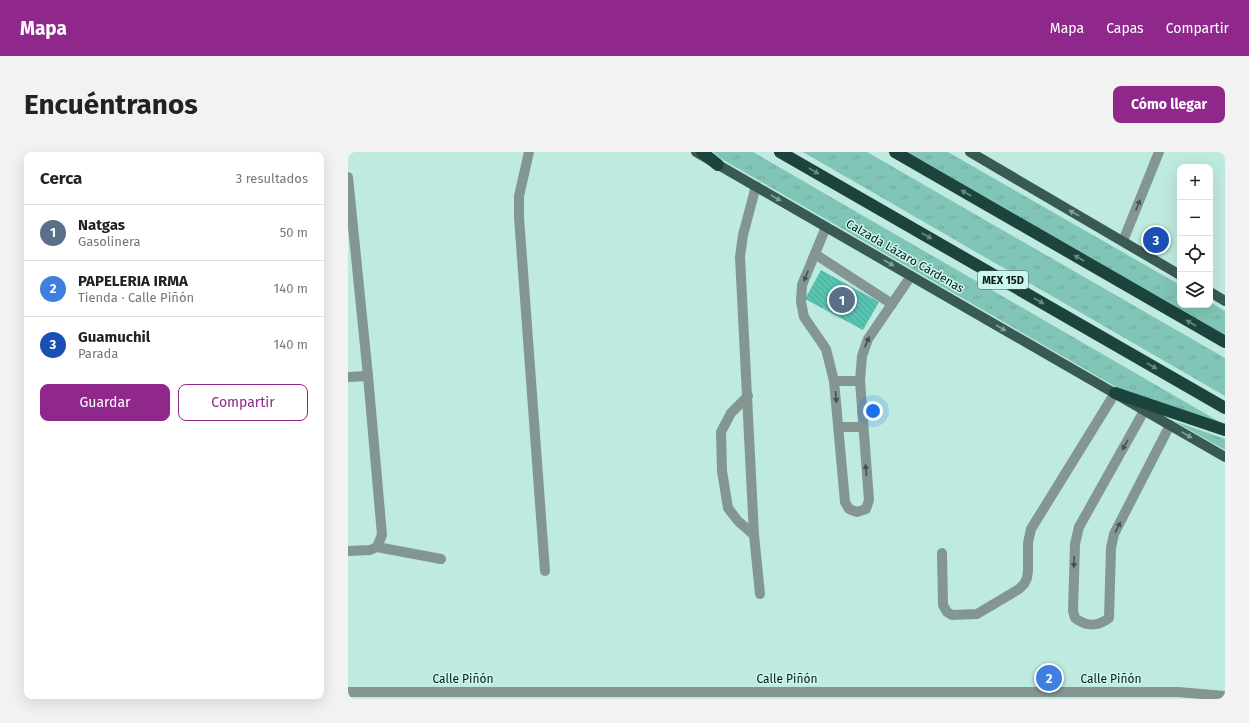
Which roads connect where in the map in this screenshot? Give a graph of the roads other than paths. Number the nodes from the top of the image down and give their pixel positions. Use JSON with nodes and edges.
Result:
{"nodes":[{"id":1,"x":530,"y":152,"type":"edge"},
{"id":2,"x":696,"y":152,"type":"edge"},
{"id":3,"x":702,"y":152,"type":"edge"},
{"id":4,"x":780,"y":152,"type":"edge"},
{"id":5,"x":895,"y":152,"type":"edge"},
{"id":6,"x":970,"y":152,"type":"edge"},
{"id":7,"x":1159,"y":152,"type":"edge"},
{"id":8,"x":718,"y":165,"type":"junction"},
{"id":9,"x":348,"y":176,"type":"edge"},
{"id":10,"x":756,"y":186,"type":"junction"},
{"id":11,"x":826,"y":227,"type":"junction"},
{"id":12,"x":1123,"y":241,"type":"junction"},
{"id":13,"x":815,"y":254,"type":"junction"},
{"id":14,"x":1177,"y":272,"type":"edge"},
{"id":15,"x":911,"y":276,"type":"junction"},
{"id":16,"x":1213,"y":294,"type":"edge"},
{"id":17,"x":1225,"y":301,"type":"edge"},
{"id":18,"x":892,"y":304,"type":"junction"},
{"id":19,"x":1225,"y":342,"type":"edge"},
{"id":20,"x":368,"y":376,"type":"junction"},
{"id":21,"x":348,"y":377,"type":"edge"},
{"id":22,"x":834,"y":381,"type":"junction"},
{"id":23,"x":860,"y":381,"type":"junction"},
{"id":24,"x":1115,"y":393,"type":"junction"},
{"id":25,"x":748,"y":396,"type":"junction"},
{"id":26,"x":1225,"y":408,"type":"edge"},
{"id":27,"x":1144,"y":411,"type":"junction"},
{"id":28,"x":1170,"y":426,"type":"junction"},
{"id":29,"x":838,"y":427,"type":"junction"},
{"id":30,"x":863,"y":427,"type":"junction"},
{"id":31,"x":1225,"y":430,"type":"edge"},
{"id":32,"x":1225,"y":457,"type":"edge"},
{"id":33,"x":754,"y":535,"type":"junction"},
{"id":34,"x":377,"y":547,"type":"junction"},
{"id":35,"x":348,"y":551,"type":"edge"},
{"id":36,"x":942,"y":553,"type":"dead end"},
{"id":37,"x":441,"y":559,"type":"dead end"},
{"id":38,"x":545,"y":571,"type":"dead end"},
{"id":39,"x":760,"y":594,"type":"dead end"},
{"id":40,"x":348,"y":692,"type":"edge"},
{"id":41,"x":1178,"y":692,"type":"junction"},
{"id":42,"x":412,"y":696,"type":"edge"},
{"id":43,"x":477,"y":696,"type":"edge"},
{"id":44,"x":541,"y":696,"type":"edge"},
{"id":45,"x":611,"y":696,"type":"edge"},
{"id":46,"x":679,"y":696,"type":"edge"},
{"id":47,"x":748,"y":696,"type":"edge"},
{"id":48,"x":815,"y":696,"type":"edge"},
{"id":49,"x":879,"y":696,"type":"edge"},
{"id":50,"x":942,"y":696,"type":"edge"},
{"id":51,"x":1010,"y":696,"type":"edge"},
{"id":52,"x":1082,"y":696,"type":"edge"},
{"id":53,"x":1225,"y":696,"type":"edge"},
{"id":54,"x":1188,"y":699,"type":"edge"}],
"edges":[{"from":1,"to":38,"type":"street"},
{"from":2,"to":8,"type":"main road","name":"Calzada Lázaro Cárdenas"},
{"from":3,"to":8,"type":"highway"},
{"from":4,"to":26,"type":"highway","number":"MEX 15D","one_way":true},
{"from":19,"to":5,"type":"highway","one_way":true},
{"from":12,"to":6,"type":"main road","one_way":true},
{"from":12,"to":7,"type":"street","one_way":true},
{"from":8,"to":10,"type":"main road","name":"Calzada Lázaro Cárdenas"},
{"from":9,"to":20,"type":"street"},
{"from":10,"to":11,"type":"main road","name":"Calzada Lázaro Cárdenas","one_way":true},
{"from":10,"to":25,"type":"street"},
{"from":11,"to":13,"type":"street"},
{"from":11,"to":15,"type":"main road","name":"Calzada Lázaro Cárdenas","one_way":true},
{"from":12,"to":14,"type":"main road"},
{"from":13,"to":18,"type":"street"},
{"from":13,"to":22,"type":"street","one_way":true},
{"from":15,"to":18,"type":"street"},
{"from":15,"to":24,"type":"main road","name":"Calzada Lázaro Cárdenas","one_way":true},
{"from":16,"to":17,"type":"main road"},
{"from":23,"to":18,"type":"street","one_way":true},
{"from":20,"to":21,"type":"street"},
{"from":20,"to":34,"type":"street"},
{"from":22,"to":23,"type":"street"},
{"from":22,"to":29,"type":"street","one_way":true},
{"from":23,"to":30,"type":"street"},
{"from":24,"to":27,"type":"main road","name":"Calzada Lázaro Cárdenas"},
{"from":24,"to":31,"type":"highway"},
{"from":24,"to":36,"type":"street"},
{"from":25,"to":33,"type":"street"},
{"from":25,"to":33,"type":"street"},
{"from":27,"to":28,"type":"main road","name":"Calzada Lázaro Cárdenas"},
{"from":27,"to":28,"type":"street","one_way":true},
{"from":28,"to":32,"type":"main road","name":"Calzada Lázaro Cárdenas","one_way":true},
{"from":29,"to":30,"type":"street"},
{"from":29,"to":30,"type":"street","one_way":true},
{"from":33,"to":39,"type":"street"},
{"from":34,"to":35,"type":"street"},
{"from":34,"to":37,"type":"street"},
{"from":40,"to":42,"type":"street","name":"Calle Piñón"},
{"from":41,"to":52,"type":"street","name":"Calle Piñón"},
{"from":41,"to":53,"type":"street","name":"Calle Piñón"},
{"from":41,"to":54,"type":"street"},
{"from":42,"to":43,"type":"street","name":"Calle Piñón"},
{"from":43,"to":44,"type":"street","name":"Calle Piñón"},
{"from":44,"to":45,"type":"street","name":"Calle Piñón"},
{"from":45,"to":46,"type":"street","name":"Calle Piñón"},
{"from":46,"to":47,"type":"street","name":"Calle Piñón"},
{"from":47,"to":48,"type":"street","name":"Calle Piñón"},
{"from":48,"to":49,"type":"street","name":"Calle Piñón"},
{"from":49,"to":50,"type":"street","name":"Calle Piñón"},
{"from":50,"to":51,"type":"street","name":"Calle Piñón"},
{"from":51,"to":52,"type":"street","name":"Calle Piñón"}]}
